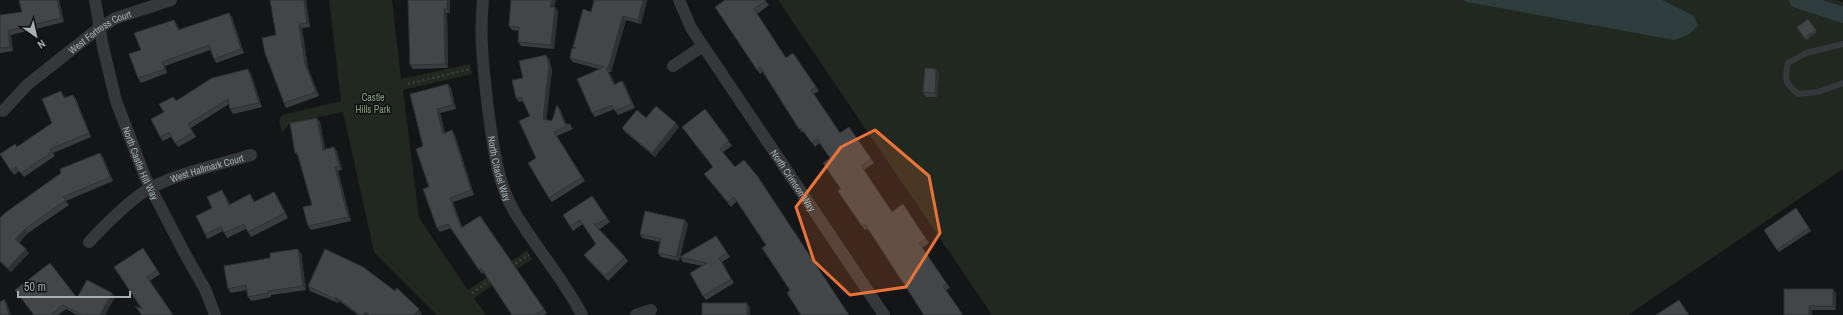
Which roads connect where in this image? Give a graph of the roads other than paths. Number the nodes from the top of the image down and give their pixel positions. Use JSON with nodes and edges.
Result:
{"nodes":[{"id":1,"x":95,"y":0,"type":"edge"},
{"id":2,"x":170,"y":0,"type":"edge"},
{"id":3,"x":483,"y":0,"type":"edge"},
{"id":4,"x":679,"y":0,"type":"edge"},
{"id":5,"x":99,"y":28,"type":"junction"},
{"id":6,"x":1843,"y":44,"type":"edge"},
{"id":7,"x":703,"y":46,"type":"junction"},
{"id":8,"x":673,"y":66,"type":"dead end"},
{"id":9,"x":1843,"y":83,"type":"edge"},
{"id":10,"x":3,"y":111,"type":"dead end"},
{"id":11,"x":252,"y":155,"type":"dead end"},
{"id":12,"x":150,"y":188,"type":"junction"},
{"id":13,"x":89,"y":242,"type":"dead end"},
{"id":14,"x":651,"y":310,"type":"dead end"},
{"id":15,"x":215,"y":315,"type":"edge"},
{"id":16,"x":582,"y":315,"type":"edge"},
{"id":17,"x":636,"y":315,"type":"edge"},
{"id":18,"x":884,"y":315,"type":"edge"}],
"edges":[{"from":1,"to":5,"type":"street","name":"North Castle Hill Way"},
{"from":2,"to":5,"type":"street","name":"West Fortress Court"},
{"from":3,"to":16,"type":"street","name":"North Citadel Way"},
{"from":4,"to":7,"type":"street","name":"North Crimson Way"},
{"from":5,"to":10,"type":"street","name":"West Fortress Court"},
{"from":5,"to":12,"type":"street","name":"North Castle Hill Way"},
{"from":6,"to":9,"type":"lane"},
{"from":7,"to":8,"type":"street"},
{"from":7,"to":18,"type":"street","name":"North Crimson Way"},
{"from":11,"to":12,"type":"street","name":"West Hallmark Court"},
{"from":12,"to":13,"type":"street","name":"West Hallmark Court"},
{"from":12,"to":15,"type":"street","name":"North Castle Hill Way"},
{"from":14,"to":17,"type":"street"}]}
